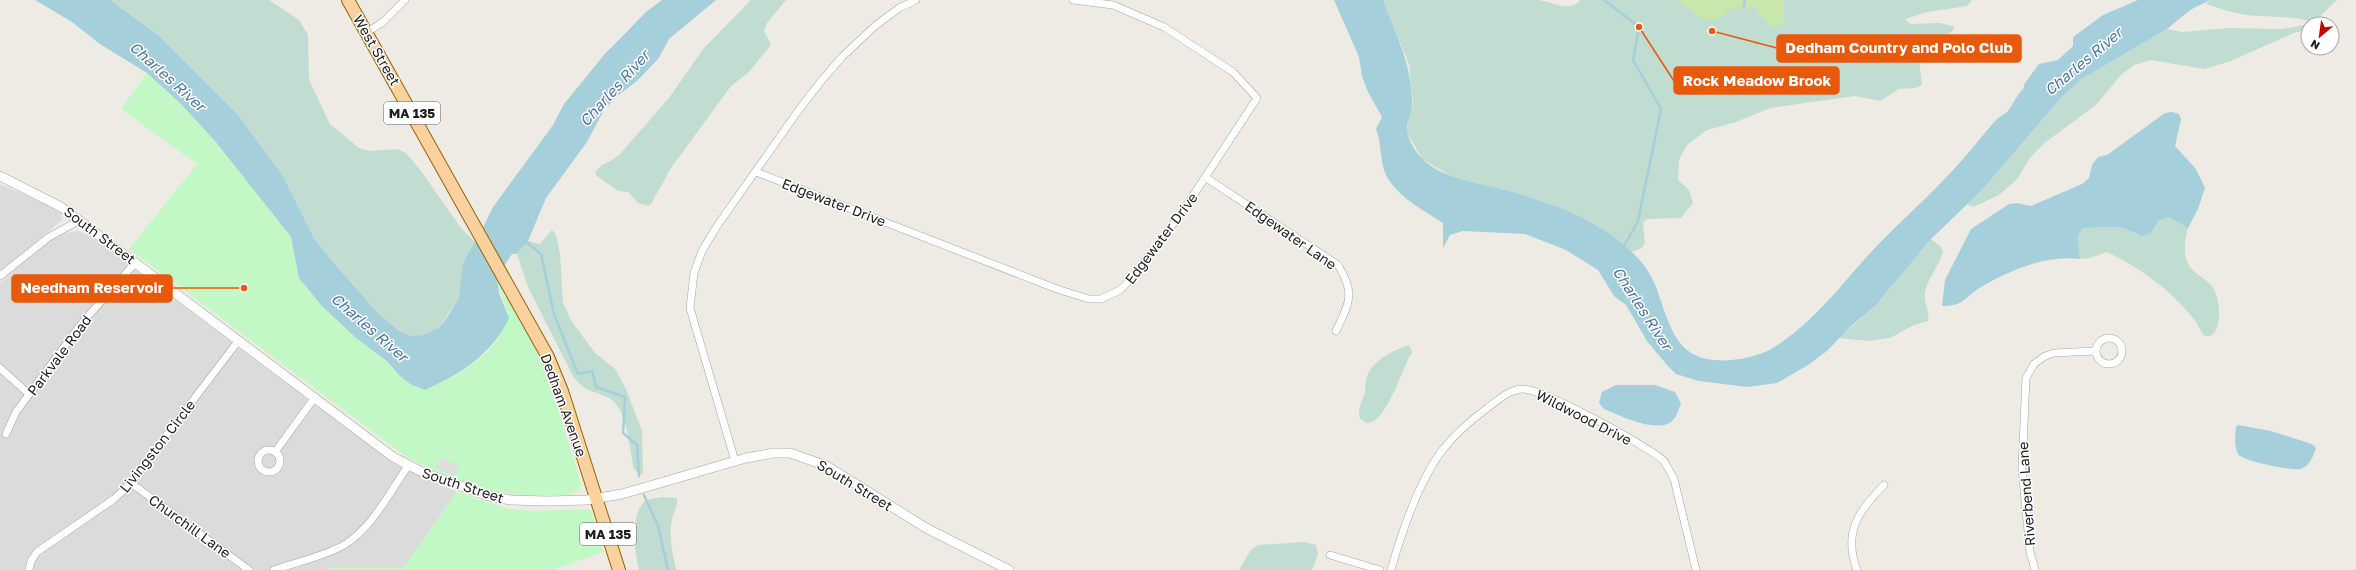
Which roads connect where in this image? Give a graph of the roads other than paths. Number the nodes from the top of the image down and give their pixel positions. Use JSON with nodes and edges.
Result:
{"nodes":[{"id":1,"x":348,"y":0,"type":"edge"},
{"id":2,"x":405,"y":0,"type":"edge"},
{"id":3,"x":916,"y":0,"type":"edge"},
{"id":4,"x":1072,"y":0,"type":"edge"},
{"id":5,"x":366,"y":32,"type":"junction"},
{"id":6,"x":756,"y":172,"type":"junction"},
{"id":7,"x":0,"y":176,"type":"edge"},
{"id":8,"x":1205,"y":177,"type":"junction"},
{"id":9,"x":80,"y":220,"type":"junction"},
{"id":10,"x":489,"y":250,"type":"joint"},
{"id":11,"x":136,"y":262,"type":"junction"},
{"id":12,"x":0,"y":276,"type":"edge"},
{"id":13,"x":1336,"y":331,"type":"dead end"},
{"id":14,"x":239,"y":340,"type":"junction"},
{"id":15,"x":2095,"y":351,"type":"dead end"},
{"id":16,"x":0,"y":368,"type":"edge"},
{"id":17,"x":29,"y":394,"type":"junction"},
{"id":18,"x":315,"y":397,"type":"junction"},
{"id":19,"x":6,"y":434,"type":"dead end"},
{"id":20,"x":275,"y":452,"type":"dead end"},
{"id":21,"x":735,"y":461,"type":"junction"},
{"id":22,"x":408,"y":466,"type":"junction"},
{"id":23,"x":131,"y":483,"type":"junction"},
{"id":24,"x":1884,"y":485,"type":"dead end"},
{"id":25,"x":596,"y":498,"type":"junction"},
{"id":26,"x":1330,"y":555,"type":"dead end"},
{"id":27,"x":29,"y":570,"type":"edge"},
{"id":28,"x":249,"y":570,"type":"edge"},
{"id":29,"x":274,"y":570,"type":"edge"},
{"id":30,"x":619,"y":570,"type":"edge"},
{"id":31,"x":1009,"y":570,"type":"edge"},
{"id":32,"x":1380,"y":570,"type":"edge"},
{"id":33,"x":1391,"y":570,"type":"edge"},
{"id":34,"x":1696,"y":570,"type":"edge"},
{"id":35,"x":1857,"y":570,"type":"edge"},
{"id":36,"x":2035,"y":570,"type":"edge"}],
"edges":[{"from":1,"to":5,"type":"main road","name":"West Street","number":"MA 135"},
{"from":2,"to":5,"type":"street"},
{"from":3,"to":6,"type":"street"},
{"from":4,"to":8,"type":"street","name":"Edgewater Drive"},
{"from":5,"to":10,"type":"main road","name":"West Street","number":"MA 135"},
{"from":6,"to":8,"type":"street","name":"Edgewater Drive"},
{"from":6,"to":21,"type":"street"},
{"from":7,"to":9,"type":"street","name":"South Street"},
{"from":8,"to":13,"type":"street","name":"Edgewater Lane"},
{"from":9,"to":11,"type":"street","name":"South Street"},
{"from":9,"to":12,"type":"street"},
{"from":10,"to":25,"type":"main road","name":"Dedham Avenue","number":"MA 135"},
{"from":11,"to":14,"type":"street","name":"South Street"},
{"from":11,"to":17,"type":"street","name":"Parkvale Road"},
{"from":14,"to":18,"type":"street","name":"South Street"},
{"from":14,"to":23,"type":"street","name":"Livingston Circle"},
{"from":15,"to":36,"type":"street","name":"Riverbend Lane"},
{"from":16,"to":17,"type":"street"},
{"from":17,"to":19,"type":"street","name":"Parkvale Road"},
{"from":18,"to":20,"type":"street"},
{"from":18,"to":22,"type":"street","name":"South Street"},
{"from":21,"to":25,"type":"street","name":"South Street"},
{"from":21,"to":31,"type":"street","name":"South Street"},
{"from":22,"to":25,"type":"street","name":"South Street"},
{"from":22,"to":29,"type":"street"},
{"from":23,"to":27,"type":"street","name":"Livingston Circle"},
{"from":23,"to":28,"type":"street","name":"Churchill Lane"},
{"from":24,"to":35,"type":"street"},
{"from":25,"to":30,"type":"main road","name":"Dedham Avenue","number":"MA 135"},
{"from":26,"to":32,"type":"street"},
{"from":33,"to":34,"type":"street","name":"Wildwood Drive"}]}
